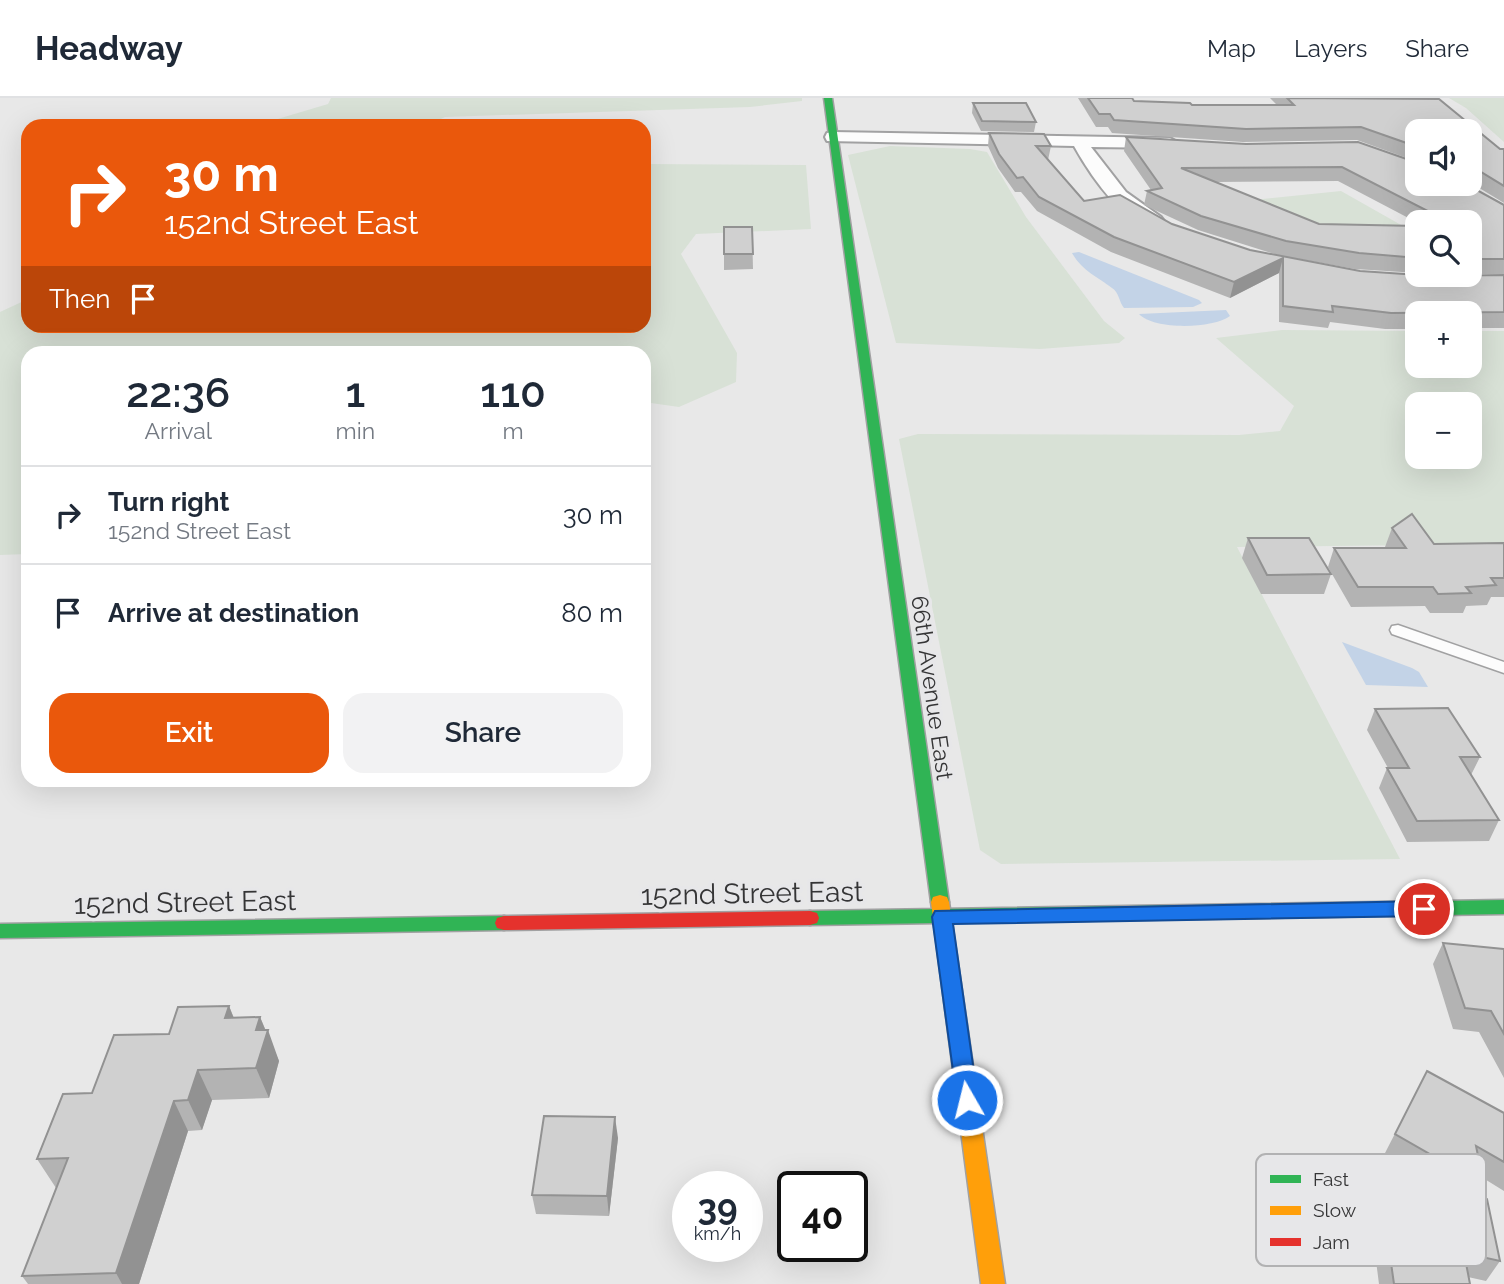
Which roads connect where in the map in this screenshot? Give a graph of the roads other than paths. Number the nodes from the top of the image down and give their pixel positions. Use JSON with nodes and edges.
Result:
{"nodes":[{"id":1,"x":828,"y":98,"type":"edge"},
{"id":2,"x":833,"y":137,"type":"junction"},
{"id":3,"x":1079,"y":141,"type":"junction"},
{"id":4,"x":1190,"y":145,"type":"edge"},
{"id":5,"x":1170,"y":228,"type":"edge"},
{"id":6,"x":1398,"y":630,"type":"dead end"},
{"id":7,"x":1504,"y":668,"type":"edge"},
{"id":8,"x":1504,"y":907,"type":"edge"},
{"id":9,"x":942,"y":917,"type":"junction"},
{"id":10,"x":0,"y":932,"type":"edge"},
{"id":11,"x":993,"y":1284,"type":"edge"}],
"edges":[{"from":1,"to":2,"type":"street","name":"66th Avenue East"},
{"from":2,"to":3,"type":"street"},
{"from":2,"to":9,"type":"street","name":"66th Avenue East"},
{"from":3,"to":4,"type":"street"},
{"from":3,"to":5,"type":"street"},
{"from":6,"to":7,"type":"lane"},
{"from":8,"to":9,"type":"street","name":"152nd Street East"},
{"from":9,"to":10,"type":"street","name":"152nd Street East"},
{"from":9,"to":11,"type":"street","name":"66th Avenue East"}]}
